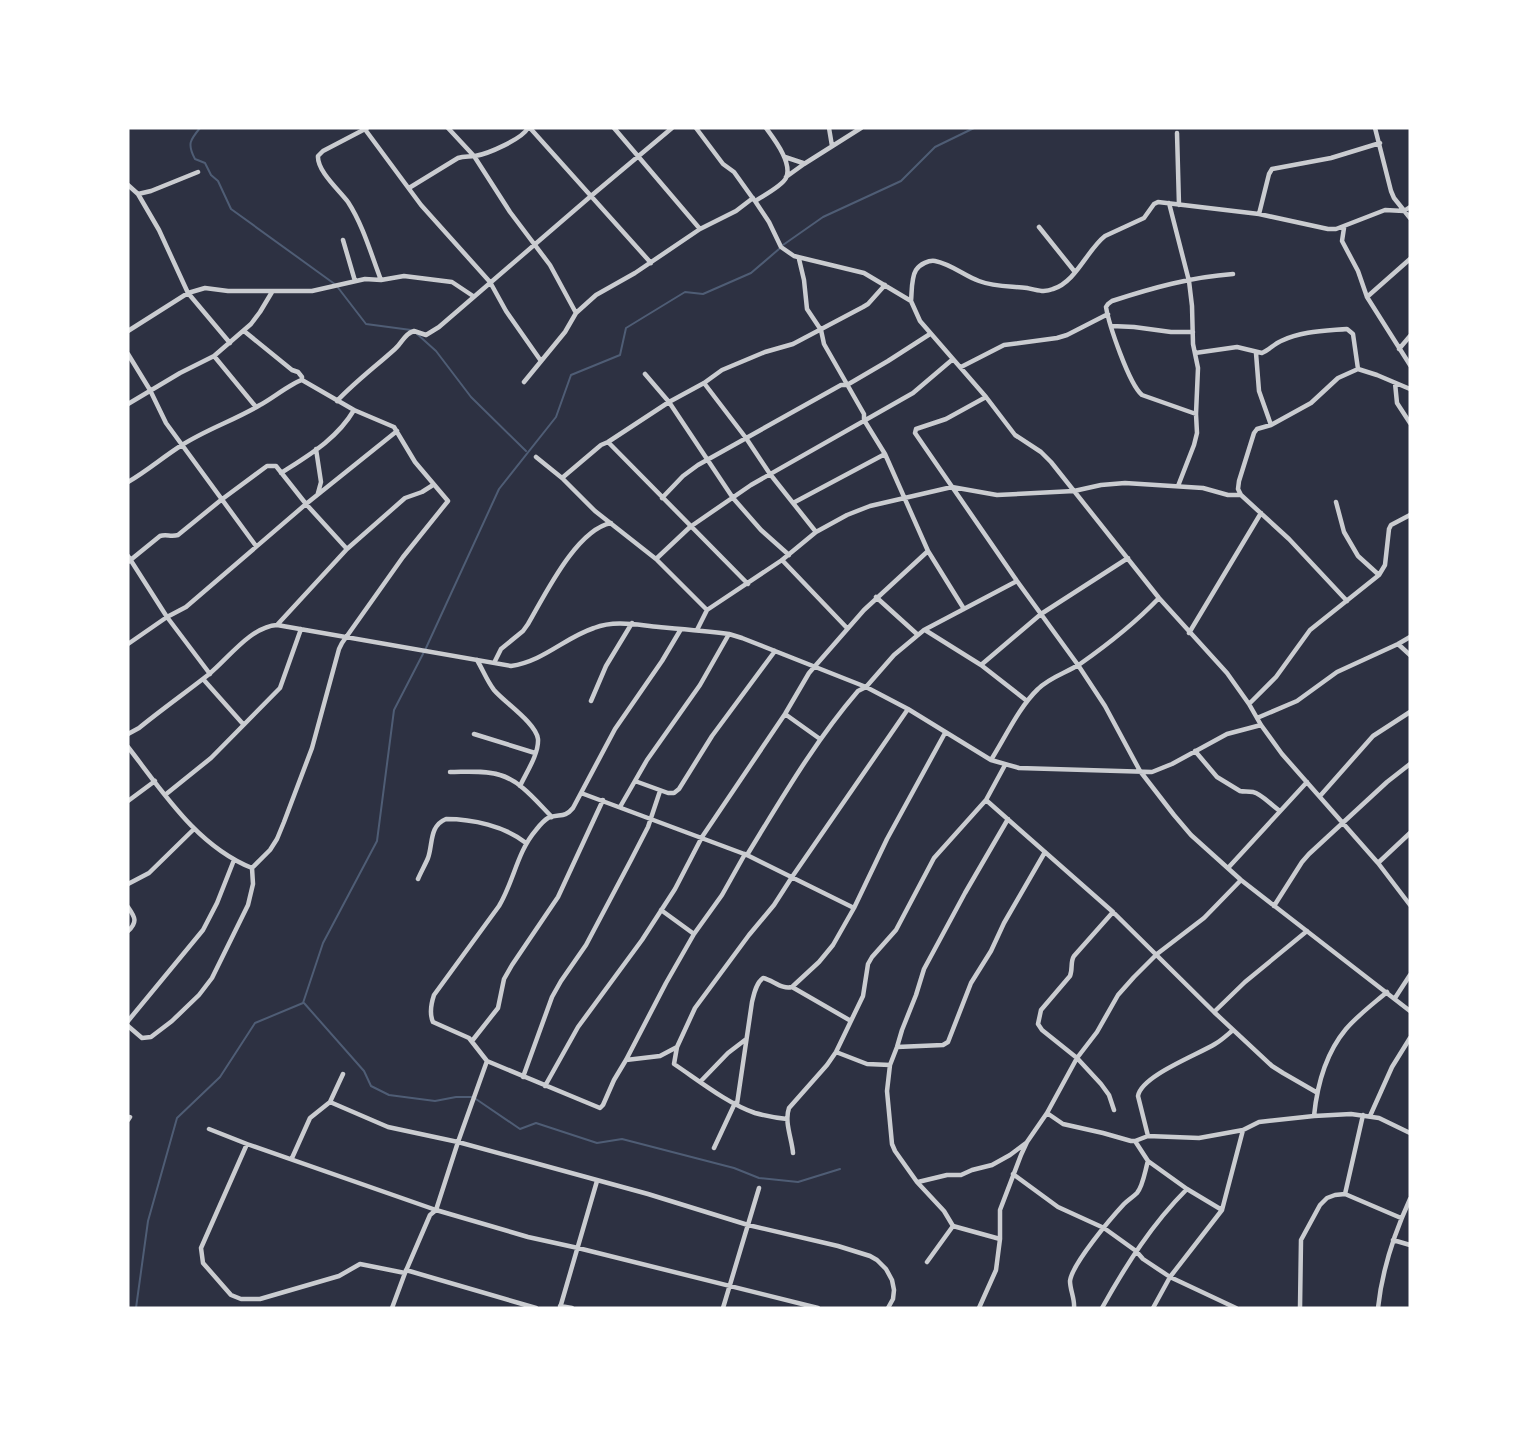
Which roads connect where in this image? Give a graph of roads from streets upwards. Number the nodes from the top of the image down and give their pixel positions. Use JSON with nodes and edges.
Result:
{"nodes":[{"id":1,"x":366,"y":128,"type":"edge"},
{"id":2,"x":448,"y":128,"type":"edge"},
{"id":3,"x":529,"y":128,"type":"edge"},
{"id":4,"x":614,"y":128,"type":"edge"},
{"id":5,"x":672,"y":128,"type":"edge"},
{"id":6,"x":696,"y":128,"type":"edge"},
{"id":7,"x":766,"y":128,"type":"edge"},
{"id":8,"x":829,"y":128,"type":"edge"},
{"id":9,"x":862,"y":128,"type":"edge"},
{"id":10,"x":1375,"y":128,"type":"edge"},
{"id":11,"x":1177,"y":133,"type":"dead end"},
{"id":12,"x":1380,"y":143,"type":"junction"},
{"id":13,"x":832,"y":146,"type":"junction"},
{"id":14,"x":639,"y":155,"type":"junction"},
{"id":15,"x":474,"y":156,"type":"junction"},
{"id":16,"x":784,"y":156,"type":"junction"},
{"id":17,"x":804,"y":164,"type":"junction"},
{"id":18,"x":198,"y":172,"type":"dead end"},
{"id":19,"x":786,"y":178,"type":"junction"},
{"id":20,"x":128,"y":185,"type":"edge"},
{"id":21,"x":409,"y":188,"type":"junction"},
{"id":22,"x":138,"y":194,"type":"junction"},
{"id":23,"x":591,"y":195,"type":"junction"},
{"id":24,"x":754,"y":200,"type":"junction"},
{"id":25,"x":1169,"y":203,"type":"junction"},
{"id":26,"x":1179,"y":205,"type":"junction"},
{"id":27,"x":1410,"y":207,"type":"edge"},
{"id":28,"x":1404,"y":211,"type":"junction"},
{"id":29,"x":1259,"y":214,"type":"junction"},
{"id":30,"x":1410,"y":218,"type":"edge"},
{"id":31,"x":1039,"y":227,"type":"dead end"},
{"id":32,"x":1344,"y":227,"type":"junction"},
{"id":33,"x":700,"y":229,"type":"junction"},
{"id":34,"x":343,"y":240,"type":"dead end"},
{"id":35,"x":535,"y":244,"type":"junction"},
{"id":36,"x":799,"y":258,"type":"junction"},
{"id":37,"x":1410,"y":259,"type":"edge"},
{"id":38,"x":651,"y":263,"type":"junction"},
{"id":39,"x":1075,"y":272,"type":"junction"},
{"id":40,"x":1233,"y":274,"type":"dead end"},
{"id":41,"x":381,"y":280,"type":"junction"},
{"id":42,"x":355,"y":281,"type":"junction"},
{"id":43,"x":1189,"y":281,"type":"junction"},
{"id":44,"x":490,"y":282,"type":"junction"},
{"id":45,"x":885,"y":285,"type":"junction"},
{"id":46,"x":272,"y":292,"type":"junction"},
{"id":47,"x":188,"y":293,"type":"junction"},
{"id":48,"x":473,"y":296,"type":"junction"},
{"id":49,"x":1367,"y":297,"type":"junction"},
{"id":50,"x":911,"y":301,"type":"junction"},
{"id":51,"x":576,"y":313,"type":"junction"},
{"id":52,"x":1108,"y":314,"type":"junction"},
{"id":53,"x":1112,"y":326,"type":"junction"},
{"id":54,"x":821,"y":330,"type":"junction"},
{"id":55,"x":128,"y":331,"type":"edge"},
{"id":56,"x":244,"y":331,"type":"junction"},
{"id":57,"x":1193,"y":332,"type":"junction"},
{"id":58,"x":930,"y":334,"type":"junction"},
{"id":59,"x":1410,"y":336,"type":"edge"},
{"id":60,"x":230,"y":343,"type":"junction"},
{"id":61,"x":1399,"y":349,"type":"junction"},
{"id":62,"x":1195,"y":353,"type":"junction"},
{"id":63,"x":1256,"y":353,"type":"junction"},
{"id":64,"x":128,"y":354,"type":"edge"},
{"id":65,"x":214,"y":356,"type":"junction"},
{"id":66,"x":953,"y":359,"type":"junction"},
{"id":67,"x":541,"y":360,"type":"junction"},
{"id":68,"x":1410,"y":365,"type":"edge"},
{"id":69,"x":961,"y":367,"type":"junction"},
{"id":70,"x":1359,"y":369,"type":"junction"},
{"id":71,"x":645,"y":374,"type":"dead end"},
{"id":72,"x":302,"y":380,"type":"junction"},
{"id":73,"x":524,"y":382,"type":"dead end"},
{"id":74,"x":704,"y":383,"type":"junction"},
{"id":75,"x":1395,"y":383,"type":"junction"},
{"id":76,"x":847,"y":384,"type":"junction"},
{"id":77,"x":1410,"y":389,"type":"edge"},
{"id":78,"x":150,"y":390,"type":"junction"},
{"id":79,"x":986,"y":397,"type":"junction"},
{"id":80,"x":337,"y":401,"type":"junction"},
{"id":81,"x":670,"y":402,"type":"junction"},
{"id":82,"x":128,"y":404,"type":"edge"},
{"id":83,"x":256,"y":407,"type":"junction"},
{"id":84,"x":354,"y":410,"type":"junction"},
{"id":85,"x":1196,"y":414,"type":"junction"},
{"id":86,"x":864,"y":420,"type":"junction"},
{"id":87,"x":1410,"y":423,"type":"edge"},
{"id":88,"x":1270,"y":425,"type":"junction"},
{"id":89,"x":397,"y":431,"type":"junction"},
{"id":90,"x":746,"y":438,"type":"junction"},
{"id":91,"x":608,"y":442,"type":"junction"},
{"id":92,"x":183,"y":444,"type":"junction"},
{"id":93,"x":316,"y":449,"type":"junction"},
{"id":94,"x":885,"y":454,"type":"junction"},
{"id":95,"x":536,"y":457,"type":"dead end"},
{"id":96,"x":709,"y":460,"type":"junction"},
{"id":97,"x":281,"y":473,"type":"junction"},
{"id":98,"x":770,"y":474,"type":"junction"},
{"id":99,"x":562,"y":478,"type":"junction"},
{"id":100,"x":128,"y":482,"type":"edge"},
{"id":101,"x":433,"y":485,"type":"junction"},
{"id":102,"x":1178,"y":486,"type":"junction"},
{"id":103,"x":952,"y":488,"type":"junction"},
{"id":104,"x":1074,"y":491,"type":"junction"},
{"id":105,"x":317,"y":495,"type":"junction"},
{"id":106,"x":1241,"y":495,"type":"junction"},
{"id":107,"x":662,"y":498,"type":"junction"},
{"id":108,"x":733,"y":498,"type":"junction"},
{"id":109,"x":905,"y":498,"type":"junction"},
{"id":110,"x":220,"y":500,"type":"junction"},
{"id":111,"x":1336,"y":502,"type":"dead end"},
{"id":112,"x":793,"y":503,"type":"junction"},
{"id":113,"x":306,"y":504,"type":"junction"},
{"id":114,"x":1261,"y":513,"type":"junction"},
{"id":115,"x":1410,"y":515,"type":"edge"},
{"id":116,"x":611,"y":523,"type":"junction"},
{"id":117,"x":690,"y":527,"type":"junction"},
{"id":118,"x":816,"y":532,"type":"junction"},
{"id":119,"x":256,"y":546,"type":"junction"},
{"id":120,"x":347,"y":549,"type":"junction"},
{"id":121,"x":928,"y":551,"type":"junction"},
{"id":122,"x":789,"y":555,"type":"junction"},
{"id":123,"x":1128,"y":558,"type":"junction"},
{"id":124,"x":129,"y":559,"type":"edge"},
{"id":125,"x":656,"y":559,"type":"junction"},
{"id":126,"x":782,"y":561,"type":"junction"},
{"id":127,"x":1379,"y":575,"type":"junction"},
{"id":128,"x":1017,"y":580,"type":"junction"},
{"id":129,"x":748,"y":584,"type":"junction"},
{"id":130,"x":876,"y":597,"type":"junction"},
{"id":131,"x":1159,"y":598,"type":"junction"},
{"id":132,"x":1347,"y":601,"type":"junction"},
{"id":133,"x":964,"y":609,"type":"junction"},
{"id":134,"x":708,"y":610,"type":"junction"},
{"id":135,"x":1041,"y":614,"type":"junction"},
{"id":136,"x":167,"y":617,"type":"junction"},
{"id":137,"x":632,"y":623,"type":"junction"},
{"id":138,"x":277,"y":625,"type":"junction"},
{"id":139,"x":846,"y":628,"type":"junction"},
{"id":140,"x":301,"y":629,"type":"junction"},
{"id":141,"x":681,"y":629,"type":"junction"},
{"id":142,"x":697,"y":630,"type":"junction"},
{"id":143,"x":924,"y":630,"type":"junction"},
{"id":144,"x":1189,"y":633,"type":"junction"},
{"id":145,"x":729,"y":634,"type":"junction"},
{"id":146,"x":918,"y":635,"type":"junction"},
{"id":147,"x":347,"y":637,"type":"junction"},
{"id":148,"x":1410,"y":637,"type":"edge"},
{"id":149,"x":128,"y":644,"type":"edge"},
{"id":150,"x":1398,"y":644,"type":"junction"},
{"id":151,"x":775,"y":651,"type":"junction"},
{"id":152,"x":1410,"y":655,"type":"edge"},
{"id":153,"x":477,"y":660,"type":"junction"},
{"id":154,"x":494,"y":663,"type":"junction"},
{"id":155,"x":981,"y":665,"type":"junction"},
{"id":156,"x":1078,"y":665,"type":"junction"},
{"id":157,"x":816,"y":667,"type":"junction"},
{"id":158,"x":209,"y":674,"type":"junction"},
{"id":159,"x":203,"y":679,"type":"junction"},
{"id":160,"x":866,"y":687,"type":"junction"},
{"id":161,"x":591,"y":701,"type":"dead end"},
{"id":162,"x":1027,"y":701,"type":"junction"},
{"id":163,"x":1249,"y":704,"type":"junction"},
{"id":164,"x":908,"y":709,"type":"junction"},
{"id":165,"x":1410,"y":712,"type":"edge"},
{"id":166,"x":785,"y":714,"type":"junction"},
{"id":167,"x":1257,"y":719,"type":"junction"},
{"id":168,"x":243,"y":724,"type":"junction"},
{"id":169,"x":1261,"y":725,"type":"junction"},
{"id":170,"x":946,"y":733,"type":"junction"},
{"id":171,"x":128,"y":734,"type":"edge"},
{"id":172,"x":474,"y":734,"type":"dead end"},
{"id":173,"x":820,"y":739,"type":"junction"},
{"id":174,"x":128,"y":747,"type":"edge"},
{"id":175,"x":1195,"y":751,"type":"junction"},
{"id":176,"x":535,"y":753,"type":"junction"},
{"id":177,"x":991,"y":760,"type":"junction"},
{"id":178,"x":1410,"y":764,"type":"edge"},
{"id":179,"x":1005,"y":765,"type":"junction"},
{"id":180,"x":1140,"y":771,"type":"junction"},
{"id":181,"x":450,"y":772,"type":"dead end"},
{"id":182,"x":155,"y":781,"type":"junction"},
{"id":183,"x":635,"y":781,"type":"junction"},
{"id":184,"x":1307,"y":782,"type":"junction"},
{"id":185,"x":520,"y":786,"type":"junction"},
{"id":186,"x":660,"y":791,"type":"junction"},
{"id":187,"x":581,"y":793,"type":"junction"},
{"id":188,"x":165,"y":794,"type":"junction"},
{"id":189,"x":1320,"y":796,"type":"junction"},
{"id":190,"x":603,"y":800,"type":"junction"},
{"id":191,"x":986,"y":800,"type":"junction"},
{"id":192,"x":128,"y":801,"type":"edge"},
{"id":193,"x":620,"y":807,"type":"junction"},
{"id":194,"x":1280,"y":811,"type":"junction"},
{"id":195,"x":552,"y":817,"type":"junction"},
{"id":196,"x":650,"y":819,"type":"junction"},
{"id":197,"x":1008,"y":819,"type":"junction"},
{"id":198,"x":1343,"y":823,"type":"junction"},
{"id":199,"x":194,"y":829,"type":"junction"},
{"id":200,"x":1410,"y":833,"type":"edge"},
{"id":201,"x":702,"y":837,"type":"junction"},
{"id":202,"x":526,"y":843,"type":"junction"},
{"id":203,"x":1045,"y":852,"type":"junction"},
{"id":204,"x":746,"y":854,"type":"junction"},
{"id":205,"x":234,"y":860,"type":"junction"},
{"id":206,"x":1378,"y":863,"type":"junction"},
{"id":207,"x":252,"y":868,"type":"junction"},
{"id":208,"x":1228,"y":868,"type":"junction"},
{"id":209,"x":792,"y":877,"type":"junction"},
{"id":210,"x":418,"y":879,"type":"dead end"},
{"id":211,"x":1241,"y":880,"type":"junction"},
{"id":212,"x":128,"y":884,"type":"edge"},
{"id":213,"x":1410,"y":905,"type":"edge"},
{"id":214,"x":1274,"y":906,"type":"junction"},
{"id":215,"x":128,"y":907,"type":"edge"},
{"id":216,"x":854,"y":908,"type":"junction"},
{"id":217,"x":662,"y":910,"type":"junction"},
{"id":218,"x":1113,"y":912,"type":"junction"},
{"id":219,"x":128,"y":931,"type":"edge"},
{"id":220,"x":1307,"y":931,"type":"junction"},
{"id":221,"x":694,"y":934,"type":"junction"},
{"id":222,"x":1157,"y":954,"type":"junction"},
{"id":223,"x":1410,"y":975,"type":"edge"},
{"id":224,"x":792,"y":987,"type":"junction"},
{"id":225,"x":1387,"y":992,"type":"junction"},
{"id":226,"x":1395,"y":998,"type":"junction"},
{"id":227,"x":1410,"y":1011,"type":"edge"},
{"id":228,"x":1214,"y":1012,"type":"junction"},
{"id":229,"x":851,"y":1021,"type":"junction"},
{"id":230,"x":128,"y":1023,"type":"edge"},
{"id":231,"x":1233,"y":1030,"type":"junction"},
{"id":232,"x":1410,"y":1038,"type":"edge"},
{"id":233,"x":746,"y":1040,"type":"junction"},
{"id":234,"x":472,"y":1041,"type":"junction"},
{"id":235,"x":677,"y":1047,"type":"junction"},
{"id":236,"x":897,"y":1047,"type":"junction"},
{"id":237,"x":836,"y":1052,"type":"junction"},
{"id":238,"x":1077,"y":1058,"type":"junction"},
{"id":239,"x":626,"y":1060,"type":"junction"},
{"id":240,"x":487,"y":1061,"type":"junction"},
{"id":241,"x":890,"y":1065,"type":"junction"},
{"id":242,"x":343,"y":1074,"type":"dead end"},
{"id":243,"x":523,"y":1077,"type":"junction"},
{"id":244,"x":700,"y":1082,"type":"junction"},
{"id":245,"x":545,"y":1086,"type":"junction"},
{"id":246,"x":1316,"y":1092,"type":"junction"},
{"id":247,"x":330,"y":1102,"type":"junction"},
{"id":248,"x":736,"y":1103,"type":"junction"},
{"id":249,"x":1114,"y":1110,"type":"dead end"},
{"id":250,"x":1047,"y":1112,"type":"junction"},
{"id":251,"x":1363,"y":1115,"type":"junction"},
{"id":252,"x":1314,"y":1116,"type":"junction"},
{"id":253,"x":1370,"y":1116,"type":"junction"},
{"id":254,"x":787,"y":1119,"type":"junction"},
{"id":255,"x":209,"y":1129,"type":"dead end"},
{"id":256,"x":1243,"y":1130,"type":"junction"},
{"id":257,"x":1410,"y":1133,"type":"edge"},
{"id":258,"x":1148,"y":1136,"type":"junction"},
{"id":259,"x":1135,"y":1141,"type":"junction"},
{"id":260,"x":458,"y":1142,"type":"junction"},
{"id":261,"x":1027,"y":1142,"type":"junction"},
{"id":262,"x":247,"y":1144,"type":"junction"},
{"id":263,"x":714,"y":1147,"type":"dead end"},
{"id":264,"x":793,"y":1153,"type":"dead end"},
{"id":265,"x":292,"y":1158,"type":"junction"},
{"id":266,"x":1148,"y":1161,"type":"junction"},
{"id":267,"x":1013,"y":1174,"type":"junction"},
{"id":268,"x":597,"y":1181,"type":"junction"},
{"id":269,"x":917,"y":1182,"type":"junction"},
{"id":270,"x":759,"y":1188,"type":"dead end"},
{"id":271,"x":1187,"y":1189,"type":"junction"},
{"id":272,"x":1345,"y":1194,"type":"junction"},
{"id":273,"x":1410,"y":1199,"type":"edge"},
{"id":274,"x":436,"y":1210,"type":"junction"},
{"id":275,"x":1223,"y":1210,"type":"junction"},
{"id":276,"x":1401,"y":1218,"type":"junction"},
{"id":277,"x":748,"y":1225,"type":"junction"},
{"id":278,"x":953,"y":1226,"type":"junction"},
{"id":279,"x":1104,"y":1228,"type":"junction"},
{"id":280,"x":1000,"y":1239,"type":"junction"},
{"id":281,"x":1393,"y":1240,"type":"junction"},
{"id":282,"x":1410,"y":1245,"type":"edge"},
{"id":283,"x":578,"y":1248,"type":"junction"},
{"id":284,"x":1136,"y":1251,"type":"junction"},
{"id":285,"x":927,"y":1262,"type":"dead end"},
{"id":286,"x":406,"y":1271,"type":"junction"},
{"id":287,"x":1170,"y":1277,"type":"junction"},
{"id":288,"x":729,"y":1285,"type":"junction"},
{"id":289,"x":560,"y":1307,"type":"edge"},
{"id":290,"x":392,"y":1308,"type":"edge"},
{"id":291,"x":536,"y":1308,"type":"edge"},
{"id":292,"x":572,"y":1308,"type":"edge"},
{"id":293,"x":723,"y":1308,"type":"edge"},
{"id":294,"x":818,"y":1308,"type":"edge"},
{"id":295,"x":888,"y":1308,"type":"edge"},
{"id":296,"x":979,"y":1308,"type":"edge"},
{"id":297,"x":1074,"y":1308,"type":"edge"},
{"id":298,"x":1102,"y":1308,"type":"edge"},
{"id":299,"x":1153,"y":1308,"type":"edge"},
{"id":300,"x":1236,"y":1308,"type":"edge"},
{"id":301,"x":1300,"y":1308,"type":"edge"},
{"id":302,"x":1378,"y":1308,"type":"edge"}],
"edges":[{"from":1,"to":21,"type":"street"},
{"from":1,"to":41,"type":"street"},
{"from":2,"to":15,"type":"street"},
{"from":3,"to":15,"type":"street"},
{"from":3,"to":23,"type":"street"},
{"from":4,"to":14,"type":"street"},
{"from":5,"to":14,"type":"street"},
{"from":6,"to":24,"type":"street"},
{"from":7,"to":16,"type":"street"},
{"from":8,"to":13,"type":"street"},
{"from":9,"to":13,"type":"street"},
{"from":10,"to":12,"type":"street"},
{"from":11,"to":26,"type":"street"},
{"from":12,"to":28,"type":"street"},
{"from":12,"to":29,"type":"street"},
{"from":13,"to":17,"type":"street"},
{"from":14,"to":23,"type":"street"},
{"from":14,"to":33,"type":"street"},
{"from":15,"to":21,"type":"street"},
{"from":15,"to":35,"type":"street"},
{"from":16,"to":17,"type":"street"},
{"from":16,"to":19,"type":"street"},
{"from":17,"to":19,"type":"street"},
{"from":18,"to":22,"type":"street"},
{"from":19,"to":24,"type":"street"},
{"from":20,"to":22,"type":"street"},
{"from":21,"to":44,"type":"street"},
{"from":22,"to":47,"type":"street"},
{"from":23,"to":35,"type":"street"},
{"from":23,"to":38,"type":"street"},
{"from":24,"to":33,"type":"street"},
{"from":24,"to":36,"type":"street"},
{"from":25,"to":26,"type":"street"},
{"from":25,"to":39,"type":"street"},
{"from":25,"to":43,"type":"street"},
{"from":26,"to":29,"type":"street"},
{"from":27,"to":28,"type":"street"},
{"from":28,"to":30,"type":"street"},
{"from":28,"to":32,"type":"street"},
{"from":29,"to":32,"type":"street"},
{"from":31,"to":39,"type":"street"},
{"from":32,"to":49,"type":"street"},
{"from":33,"to":38,"type":"street"},
{"from":34,"to":42,"type":"street"},
{"from":35,"to":44,"type":"street"},
{"from":35,"to":51,"type":"street"},
{"from":36,"to":45,"type":"street"},
{"from":36,"to":54,"type":"street"},
{"from":37,"to":49,"type":"street"},
{"from":38,"to":51,"type":"street"},
{"from":39,"to":50,"type":"street"},
{"from":40,"to":43,"type":"street"},
{"from":41,"to":42,"type":"street"},
{"from":41,"to":48,"type":"street"},
{"from":42,"to":46,"type":"street"},
{"from":43,"to":52,"type":"street"},
{"from":43,"to":57,"type":"street"},
{"from":44,"to":48,"type":"street"},
{"from":44,"to":67,"type":"street"},
{"from":45,"to":50,"type":"street"},
{"from":45,"to":54,"type":"street"},
{"from":46,"to":47,"type":"street"},
{"from":46,"to":56,"type":"street"},
{"from":47,"to":55,"type":"street"},
{"from":47,"to":60,"type":"street"},
{"from":48,"to":80,"type":"street"},
{"from":49,"to":61,"type":"street"},
{"from":50,"to":58,"type":"street"},
{"from":51,"to":67,"type":"street"},
{"from":52,"to":53,"type":"street"},
{"from":52,"to":69,"type":"street"},
{"from":53,"to":57,"type":"street"},
{"from":53,"to":85,"type":"street"},
{"from":54,"to":74,"type":"street"},
{"from":54,"to":76,"type":"street"},
{"from":56,"to":60,"type":"street"},
{"from":56,"to":72,"type":"street"},
{"from":57,"to":62,"type":"street"},
{"from":58,"to":66,"type":"street"},
{"from":58,"to":76,"type":"street"},
{"from":59,"to":61,"type":"street"},
{"from":60,"to":65,"type":"street"},
{"from":61,"to":68,"type":"street"},
{"from":62,"to":63,"type":"street"},
{"from":62,"to":85,"type":"street"},
{"from":63,"to":70,"type":"street"},
{"from":63,"to":88,"type":"street"},
{"from":64,"to":78,"type":"street"},
{"from":65,"to":78,"type":"street"},
{"from":65,"to":83,"type":"street"},
{"from":66,"to":69,"type":"street"},
{"from":66,"to":86,"type":"street"},
{"from":67,"to":73,"type":"street"},
{"from":69,"to":79,"type":"street"},
{"from":70,"to":75,"type":"street"},
{"from":70,"to":88,"type":"street"},
{"from":71,"to":81,"type":"street"},
{"from":72,"to":80,"type":"street"},
{"from":72,"to":83,"type":"street"},
{"from":74,"to":81,"type":"street"},
{"from":74,"to":90,"type":"street"},
{"from":75,"to":77,"type":"street"},
{"from":75,"to":87,"type":"street"},
{"from":76,"to":86,"type":"street"},
{"from":76,"to":90,"type":"street"},
{"from":78,"to":82,"type":"street"},
{"from":78,"to":92,"type":"street"},
{"from":79,"to":103,"type":"street"},
{"from":79,"to":104,"type":"street"},
{"from":80,"to":84,"type":"street"},
{"from":81,"to":91,"type":"street"},
{"from":81,"to":96,"type":"street"},
{"from":83,"to":92,"type":"street"},
{"from":84,"to":89,"type":"street"},
{"from":84,"to":93,"type":"street"},
{"from":85,"to":102,"type":"street"},
{"from":86,"to":94,"type":"street"},
{"from":86,"to":98,"type":"street"},
{"from":88,"to":106,"type":"street"},
{"from":89,"to":101,"type":"street"},
{"from":89,"to":105,"type":"street"},
{"from":90,"to":96,"type":"street"},
{"from":90,"to":98,"type":"street"},
{"from":91,"to":99,"type":"street"},
{"from":91,"to":107,"type":"street"},
{"from":92,"to":100,"type":"street"},
{"from":92,"to":110,"type":"street"},
{"from":93,"to":97,"type":"street"},
{"from":93,"to":105,"type":"street"},
{"from":94,"to":109,"type":"street"},
{"from":94,"to":112,"type":"street"},
{"from":95,"to":99,"type":"street"},
{"from":96,"to":107,"type":"street"},
{"from":96,"to":108,"type":"street"},
{"from":97,"to":110,"type":"street"},
{"from":97,"to":113,"type":"street"},
{"from":98,"to":108,"type":"street"},
{"from":98,"to":112,"type":"street"},
{"from":99,"to":116,"type":"street"},
{"from":101,"to":120,"type":"street"},
{"from":101,"to":147,"type":"street"},
{"from":102,"to":104,"type":"street"},
{"from":102,"to":106,"type":"street"},
{"from":103,"to":104,"type":"street"},
{"from":103,"to":109,"type":"street"},
{"from":103,"to":128,"type":"street"},
{"from":104,"to":123,"type":"street"},
{"from":105,"to":113,"type":"street"},
{"from":106,"to":114,"type":"street"},
{"from":107,"to":117,"type":"street"},
{"from":108,"to":117,"type":"street"},
{"from":108,"to":122,"type":"street"},
{"from":109,"to":118,"type":"street"},
{"from":109,"to":121,"type":"street"},
{"from":110,"to":119,"type":"street"},
{"from":110,"to":124,"type":"street"},
{"from":111,"to":127,"type":"street"},
{"from":112,"to":118,"type":"street"},
{"from":113,"to":119,"type":"street"},
{"from":113,"to":120,"type":"street"},
{"from":114,"to":132,"type":"street"},
{"from":114,"to":144,"type":"street"},
{"from":115,"to":127,"type":"street"},
{"from":116,"to":125,"type":"street"},
{"from":116,"to":154,"type":"street"},
{"from":117,"to":125,"type":"street"},
{"from":117,"to":129,"type":"street"},
{"from":118,"to":122,"type":"street"},
{"from":119,"to":136,"type":"street"},
{"from":120,"to":138,"type":"street"},
{"from":121,"to":130,"type":"street"},
{"from":121,"to":133,"type":"street"},
{"from":122,"to":126,"type":"street"},
{"from":123,"to":131,"type":"street"},
{"from":123,"to":135,"type":"street"},
{"from":124,"to":136,"type":"street"},
{"from":125,"to":134,"type":"street"},
{"from":126,"to":129,"type":"street"},
{"from":126,"to":139,"type":"street"},
{"from":127,"to":132,"type":"street"},
{"from":128,"to":133,"type":"street"},
{"from":128,"to":135,"type":"street"},
{"from":129,"to":134,"type":"street"},
{"from":130,"to":139,"type":"street"},
{"from":130,"to":146,"type":"street"},
{"from":131,"to":144,"type":"street"},
{"from":131,"to":156,"type":"street"},
{"from":132,"to":163,"type":"street"},
{"from":133,"to":143,"type":"street"},
{"from":134,"to":142,"type":"street"},
{"from":135,"to":155,"type":"street"},
{"from":135,"to":156,"type":"street"},
{"from":136,"to":149,"type":"street"},
{"from":136,"to":158,"type":"street"},
{"from":137,"to":141,"type":"street"},
{"from":137,"to":154,"type":"street"},
{"from":137,"to":161,"type":"street"},
{"from":138,"to":140,"type":"street"},
{"from":138,"to":158,"type":"street"},
{"from":139,"to":157,"type":"street"},
{"from":140,"to":147,"type":"street"},
{"from":140,"to":168,"type":"street"},
{"from":141,"to":142,"type":"street"},
{"from":141,"to":187,"type":"street"},
{"from":142,"to":145,"type":"street"},
{"from":143,"to":146,"type":"street"},
{"from":143,"to":155,"type":"street"},
{"from":144,"to":163,"type":"street"},
{"from":145,"to":151,"type":"street"},
{"from":145,"to":183,"type":"street"},
{"from":146,"to":160,"type":"street"},
{"from":147,"to":153,"type":"street"},
{"from":147,"to":207,"type":"street"},
{"from":148,"to":150,"type":"street"},
{"from":150,"to":152,"type":"street"},
{"from":150,"to":167,"type":"street"},
{"from":151,"to":157,"type":"street"},
{"from":151,"to":186,"type":"street"},
{"from":153,"to":154,"type":"street"},
{"from":153,"to":176,"type":"street"},
{"from":155,"to":162,"type":"street"},
{"from":156,"to":162,"type":"street"},
{"from":156,"to":180,"type":"street"},
{"from":157,"to":160,"type":"street"},
{"from":157,"to":166,"type":"street"},
{"from":158,"to":159,"type":"street"},
{"from":159,"to":168,"type":"street"},
{"from":159,"to":171,"type":"street"},
{"from":160,"to":164,"type":"street"},
{"from":160,"to":173,"type":"street"},
{"from":162,"to":177,"type":"street"},
{"from":163,"to":167,"type":"street"},
{"from":164,"to":170,"type":"street"},
{"from":164,"to":209,"type":"street"},
{"from":165,"to":189,"type":"street"},
{"from":166,"to":173,"type":"street"},
{"from":166,"to":201,"type":"street"},
{"from":167,"to":169,"type":"street"},
{"from":168,"to":188,"type":"street"},
{"from":169,"to":175,"type":"street"},
{"from":169,"to":184,"type":"street"},
{"from":170,"to":177,"type":"street"},
{"from":170,"to":216,"type":"street"},
{"from":172,"to":176,"type":"street"},
{"from":173,"to":204,"type":"street"},
{"from":174,"to":182,"type":"street"},
{"from":175,"to":180,"type":"street"},
{"from":175,"to":194,"type":"street"},
{"from":176,"to":185,"type":"street"},
{"from":177,"to":179,"type":"street"},
{"from":178,"to":198,"type":"street"},
{"from":179,"to":180,"type":"street"},
{"from":179,"to":191,"type":"street"},
{"from":180,"to":208,"type":"street"},
{"from":181,"to":185,"type":"street"},
{"from":182,"to":188,"type":"street"},
{"from":182,"to":192,"type":"street"},
{"from":183,"to":186,"type":"street"},
{"from":183,"to":193,"type":"street"},
{"from":184,"to":189,"type":"street"},
{"from":184,"to":194,"type":"street"},
{"from":185,"to":195,"type":"street"},
{"from":186,"to":196,"type":"street"},
{"from":187,"to":190,"type":"street"},
{"from":187,"to":195,"type":"street"},
{"from":188,"to":199,"type":"street"},
{"from":189,"to":198,"type":"street"},
{"from":190,"to":193,"type":"street"},
{"from":190,"to":234,"type":"street"},
{"from":191,"to":197,"type":"street"},
{"from":191,"to":229,"type":"street"},
{"from":193,"to":196,"type":"street"},
{"from":194,"to":208,"type":"street"},
{"from":195,"to":202,"type":"street"},
{"from":196,"to":201,"type":"street"},
{"from":196,"to":243,"type":"street"},
{"from":197,"to":203,"type":"street"},
{"from":197,"to":236,"type":"street"},
{"from":198,"to":206,"type":"street"},
{"from":198,"to":214,"type":"street"},
{"from":199,"to":205,"type":"street"},
{"from":199,"to":212,"type":"street"},
{"from":200,"to":206,"type":"street"},
{"from":201,"to":204,"type":"street"},
{"from":201,"to":217,"type":"street"},
{"from":202,"to":210,"type":"street"},
{"from":202,"to":234,"type":"street"},
{"from":203,"to":218,"type":"street"},
{"from":203,"to":236,"type":"street"},
{"from":204,"to":209,"type":"street"},
{"from":204,"to":221,"type":"street"},
{"from":205,"to":207,"type":"street"},
{"from":205,"to":230,"type":"street"},
{"from":206,"to":213,"type":"street"},
{"from":207,"to":230,"type":"street"},
{"from":208,"to":211,"type":"street"},
{"from":209,"to":216,"type":"street"},
{"from":209,"to":235,"type":"street"},
{"from":211,"to":214,"type":"street"},
{"from":211,"to":222,"type":"street"},
{"from":214,"to":220,"type":"street"},
{"from":215,"to":219,"type":"street"},
{"from":216,"to":224,"type":"street"},
{"from":217,"to":221,"type":"street"},
{"from":217,"to":245,"type":"street"},
{"from":218,"to":222,"type":"street"},
{"from":218,"to":238,"type":"street"},
{"from":220,"to":225,"type":"street"},
{"from":220,"to":228,"type":"street"},
{"from":221,"to":239,"type":"street"},
{"from":222,"to":228,"type":"street"},
{"from":222,"to":238,"type":"street"},
{"from":223,"to":226,"type":"street"},
{"from":224,"to":229,"type":"street"},
{"from":224,"to":233,"type":"street"},
{"from":225,"to":226,"type":"street"},
{"from":225,"to":246,"type":"street"},
{"from":226,"to":227,"type":"street"},
{"from":228,"to":231,"type":"street"},
{"from":229,"to":237,"type":"street"},
{"from":231,"to":246,"type":"street"},
{"from":231,"to":258,"type":"street"},
{"from":232,"to":253,"type":"street"},
{"from":233,"to":244,"type":"street"},
{"from":233,"to":248,"type":"street"},
{"from":234,"to":240,"type":"street"},
{"from":235,"to":239,"type":"street"},
{"from":235,"to":244,"type":"street"},
{"from":236,"to":241,"type":"street"},
{"from":237,"to":241,"type":"street"},
{"from":237,"to":254,"type":"street"},
{"from":238,"to":249,"type":"street"},
{"from":238,"to":250,"type":"street"},
{"from":239,"to":245,"type":"street"},
{"from":240,"to":243,"type":"street"},
{"from":240,"to":260,"type":"street"},
{"from":241,"to":269,"type":"street"},
{"from":242,"to":247,"type":"street"},
{"from":243,"to":245,"type":"street"},
{"from":244,"to":248,"type":"street"},
{"from":246,"to":252,"type":"street"},
{"from":247,"to":260,"type":"street"},
{"from":247,"to":265,"type":"street"},
{"from":248,"to":254,"type":"street"},
{"from":248,"to":263,"type":"street"},
{"from":250,"to":259,"type":"street"},
{"from":250,"to":261,"type":"street"},
{"from":251,"to":252,"type":"street"},
{"from":251,"to":253,"type":"street"},
{"from":251,"to":272,"type":"street"},
{"from":252,"to":256,"type":"street"},
{"from":253,"to":257,"type":"street"},
{"from":254,"to":264,"type":"street"},
{"from":255,"to":262,"type":"street"},
{"from":256,"to":258,"type":"street"},
{"from":256,"to":275,"type":"street"},
{"from":258,"to":259,"type":"street"},
{"from":259,"to":266,"type":"street"},
{"from":260,"to":268,"type":"street"},
{"from":260,"to":274,"type":"street"},
{"from":261,"to":267,"type":"street"},
{"from":261,"to":269,"type":"street"},
{"from":262,"to":265,"type":"street"},
{"from":262,"to":286,"type":"street"},
{"from":265,"to":274,"type":"street"},
{"from":266,"to":271,"type":"street"},
{"from":266,"to":279,"type":"street"},
{"from":267,"to":279,"type":"street"},
{"from":267,"to":280,"type":"street"},
{"from":268,"to":277,"type":"street"},
{"from":268,"to":283,"type":"street"},
{"from":269,"to":278,"type":"street"},
{"from":270,"to":277,"type":"street"},
{"from":271,"to":275,"type":"street"},
{"from":271,"to":284,"type":"street"},
{"from":272,"to":276,"type":"street"},
{"from":272,"to":301,"type":"street"},
{"from":273,"to":276,"type":"street"},
{"from":274,"to":283,"type":"street"},
{"from":274,"to":286,"type":"street"},
{"from":275,"to":287,"type":"street"},
{"from":276,"to":281,"type":"street"},
{"from":277,"to":288,"type":"street"},
{"from":277,"to":295,"type":"street"},
{"from":278,"to":280,"type":"street"},
{"from":278,"to":285,"type":"street"},
{"from":279,"to":284,"type":"street"},
{"from":279,"to":297,"type":"street"},
{"from":280,"to":296,"type":"street"},
{"from":281,"to":282,"type":"street"},
{"from":281,"to":302,"type":"street"},
{"from":283,"to":288,"type":"street"},
{"from":283,"to":289,"type":"street"},
{"from":284,"to":287,"type":"street"},
{"from":284,"to":298,"type":"street"},
{"from":286,"to":290,"type":"street"},
{"from":286,"to":291,"type":"street"},
{"from":287,"to":299,"type":"street"},
{"from":287,"to":300,"type":"street"},
{"from":288,"to":293,"type":"street"},
{"from":288,"to":294,"type":"street"},
{"from":289,"to":292,"type":"street"}]}
